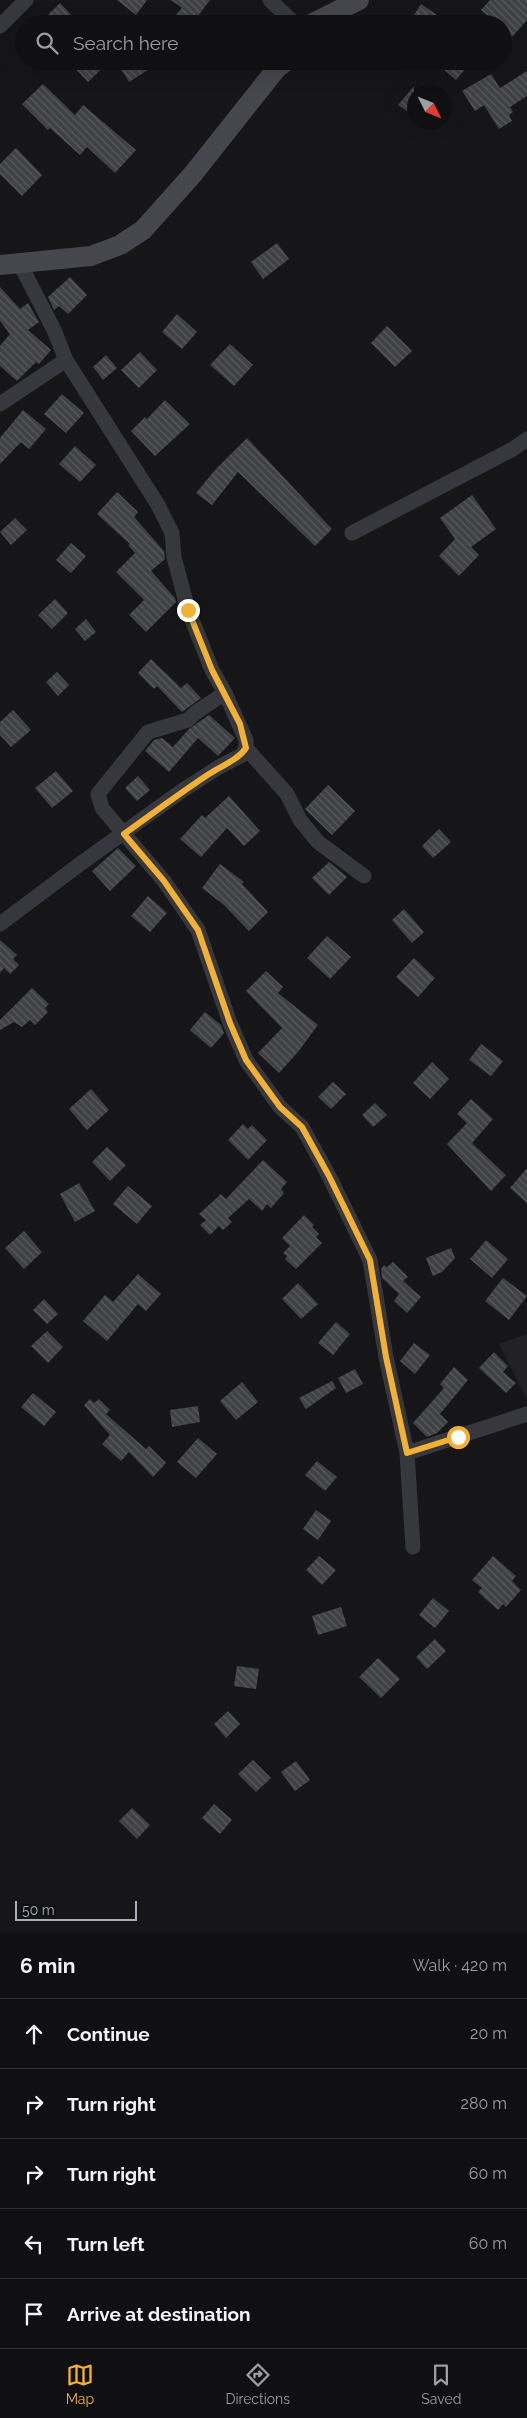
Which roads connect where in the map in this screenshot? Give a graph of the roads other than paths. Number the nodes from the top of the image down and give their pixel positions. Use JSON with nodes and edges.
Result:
{"nodes":[{"id":1,"x":26,"y":0,"type":"edge"},
{"id":2,"x":270,"y":0,"type":"edge"},
{"id":3,"x":360,"y":0,"type":"edge"},
{"id":4,"x":286,"y":15,"type":"edge"},
{"id":5,"x":329,"y":15,"type":"edge"},
{"id":6,"x":0,"y":26,"type":"edge"},
{"id":7,"x":275,"y":70,"type":"edge"},
{"id":8,"x":20,"y":264,"type":"junction"},
{"id":9,"x":0,"y":265,"type":"edge"},
{"id":10,"x":66,"y":360,"type":"junction"},
{"id":11,"x":0,"y":404,"type":"edge"},
{"id":12,"x":527,"y":439,"type":"edge"},
{"id":13,"x":352,"y":533,"type":"dead end"},
{"id":14,"x":225,"y":693,"type":"junction"},
{"id":15,"x":246,"y":748,"type":"junction"},
{"id":16,"x":124,"y":834,"type":"junction"},
{"id":17,"x":364,"y":876,"type":"dead end"},
{"id":18,"x":0,"y":924,"type":"edge"},
{"id":19,"x":527,"y":1414,"type":"edge"},
{"id":20,"x":407,"y":1453,"type":"junction"},
{"id":21,"x":413,"y":1547,"type":"dead end"}],
"edges":[{"from":1,"to":6,"type":"street"},
{"from":2,"to":4,"type":"street"},
{"from":3,"to":5,"type":"main road"},
{"from":7,"to":8,"type":"main road"},
{"from":8,"to":9,"type":"main road"},
{"from":8,"to":10,"type":"street"},
{"from":10,"to":11,"type":"street"},
{"from":10,"to":14,"type":"street"},
{"from":12,"to":13,"type":"street"},
{"from":14,"to":15,"type":"street"},
{"from":14,"to":16,"type":"street"},
{"from":15,"to":16,"type":"street"},
{"from":15,"to":17,"type":"street"},
{"from":16,"to":18,"type":"street"},
{"from":16,"to":20,"type":"street"},
{"from":19,"to":20,"type":"street"},
{"from":20,"to":21,"type":"street"}]}
